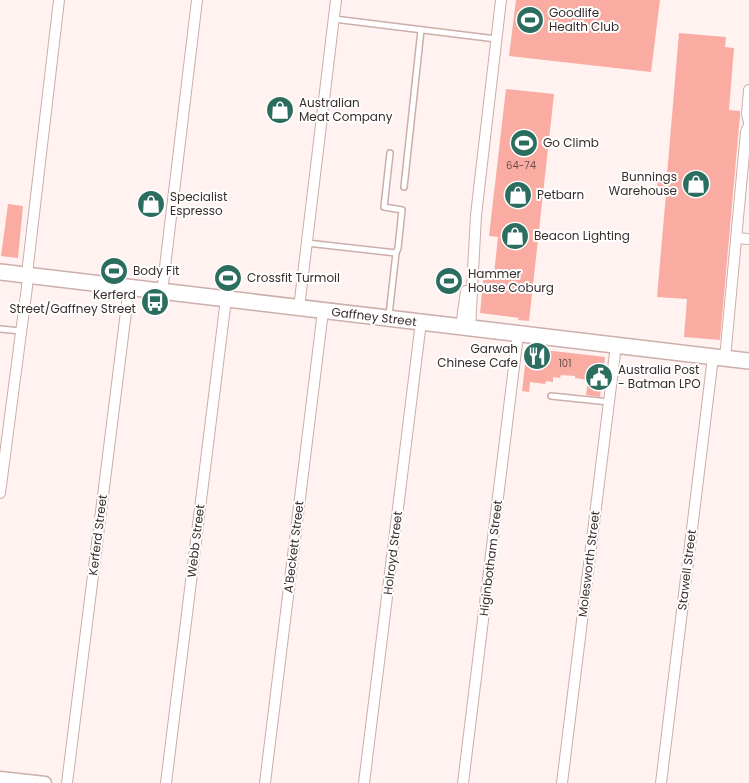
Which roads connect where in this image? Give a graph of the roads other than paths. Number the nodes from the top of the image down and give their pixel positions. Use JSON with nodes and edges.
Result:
{"nodes":[{"id":1,"x":59,"y":0,"type":"edge"},
{"id":2,"x":197,"y":0,"type":"edge"},
{"id":3,"x":336,"y":0,"type":"edge"},
{"id":4,"x":501,"y":0,"type":"edge"},
{"id":5,"x":334,"y":19,"type":"junction"},
{"id":6,"x":421,"y":30,"type":"junction"},
{"id":7,"x":496,"y":39,"type":"junction"},
{"id":8,"x":749,"y":90,"type":"edge"},
{"id":9,"x":749,"y":124,"type":"edge"},
{"id":10,"x":390,"y":153,"type":"dead end"},
{"id":11,"x":404,"y":187,"type":"dead end"},
{"id":12,"x":736,"y":238,"type":"junction"},
{"id":13,"x":749,"y":239,"type":"edge"},
{"id":14,"x":306,"y":243,"type":"junction"},
{"id":15,"x":396,"y":254,"type":"junction"},
{"id":16,"x":0,"y":272,"type":"edge"},
{"id":17,"x":28,"y":276,"type":"junction"},
{"id":18,"x":129,"y":288,"type":"junction"},
{"id":19,"x":162,"y":292,"type":"junction"},
{"id":20,"x":226,"y":299,"type":"junction"},
{"id":21,"x":299,"y":308,"type":"junction"},
{"id":22,"x":323,"y":311,"type":"junction"},
{"id":23,"x":389,"y":319,"type":"junction"},
{"id":24,"x":421,"y":322,"type":"junction"},
{"id":25,"x":466,"y":328,"type":"junction"},
{"id":26,"x":0,"y":329,"type":"edge"},
{"id":27,"x":22,"y":332,"type":"junction"},
{"id":28,"x":518,"y":334,"type":"junction"},
{"id":29,"x":616,"y":345,"type":"junction"},
{"id":30,"x":719,"y":357,"type":"junction"},
{"id":31,"x":749,"y":361,"type":"edge"},
{"id":32,"x":551,"y":396,"type":"dead end"},
{"id":33,"x":609,"y":402,"type":"junction"},
{"id":34,"x":0,"y":493,"type":"edge"},
{"id":35,"x":0,"y":778,"type":"edge"},
{"id":36,"x":45,"y":783,"type":"edge"},
{"id":37,"x":67,"y":783,"type":"edge"},
{"id":38,"x":166,"y":783,"type":"edge"},
{"id":39,"x":265,"y":783,"type":"edge"},
{"id":40,"x":364,"y":783,"type":"edge"},
{"id":41,"x":464,"y":783,"type":"edge"},
{"id":42,"x":562,"y":783,"type":"edge"},
{"id":43,"x":661,"y":783,"type":"edge"}],
"edges":[{"from":1,"to":17,"type":"street"},
{"from":2,"to":19,"type":"street"},
{"from":3,"to":5,"type":"street"},
{"from":4,"to":7,"type":"street"},
{"from":5,"to":6,"type":"lane"},
{"from":5,"to":14,"type":"street"},
{"from":6,"to":7,"type":"lane"},
{"from":6,"to":11,"type":"lane"},
{"from":7,"to":25,"type":"street"},
{"from":8,"to":9,"type":"street","name":"Stawell Street"},
{"from":9,"to":12,"type":"street","name":"Stawell Street"},
{"from":10,"to":15,"type":"lane"},
{"from":12,"to":13,"type":"street"},
{"from":12,"to":30,"type":"street","name":"Stawell Street"},
{"from":14,"to":15,"type":"lane"},
{"from":14,"to":21,"type":"street"},
{"from":15,"to":23,"type":"lane"},
{"from":16,"to":17,"type":"main road","name":"Gaffney Street"},
{"from":17,"to":18,"type":"main road","name":"Gaffney Street"},
{"from":17,"to":27,"type":"street"},
{"from":18,"to":19,"type":"main road","name":"Gaffney Street"},
{"from":18,"to":37,"type":"street","name":"Kerferd Street"},
{"from":19,"to":20,"type":"main road","name":"Gaffney Street"},
{"from":20,"to":21,"type":"main road","name":"Gaffney Street"},
{"from":20,"to":38,"type":"street","name":"Webb Street"},
{"from":21,"to":22,"type":"main road","name":"Gaffney Street"},
{"from":22,"to":23,"type":"main road","name":"Gaffney Street"},
{"from":22,"to":39,"type":"street","name":"A'Beckett Street"},
{"from":23,"to":24,"type":"main road","name":"Gaffney Street"},
{"from":24,"to":25,"type":"main road","name":"Gaffney Street"},
{"from":24,"to":40,"type":"street","name":"Holroyd Street"},
{"from":25,"to":28,"type":"main road","name":"Gaffney Street"},
{"from":26,"to":27,"type":"lane"},
{"from":27,"to":34,"type":"street"},
{"from":28,"to":29,"type":"main road","name":"Gaffney Street"},
{"from":28,"to":41,"type":"street","name":"Higinbotham Street"},
{"from":29,"to":30,"type":"main road","name":"Gaffney Street"},
{"from":29,"to":33,"type":"street","name":"Molesworth Street"},
{"from":30,"to":31,"type":"main road","name":"Gaffney Street"},
{"from":30,"to":43,"type":"street","name":"Stawell Street"},
{"from":32,"to":33,"type":"lane"},
{"from":33,"to":42,"type":"street","name":"Molesworth Street"},
{"from":35,"to":36,"type":"street"}]}
